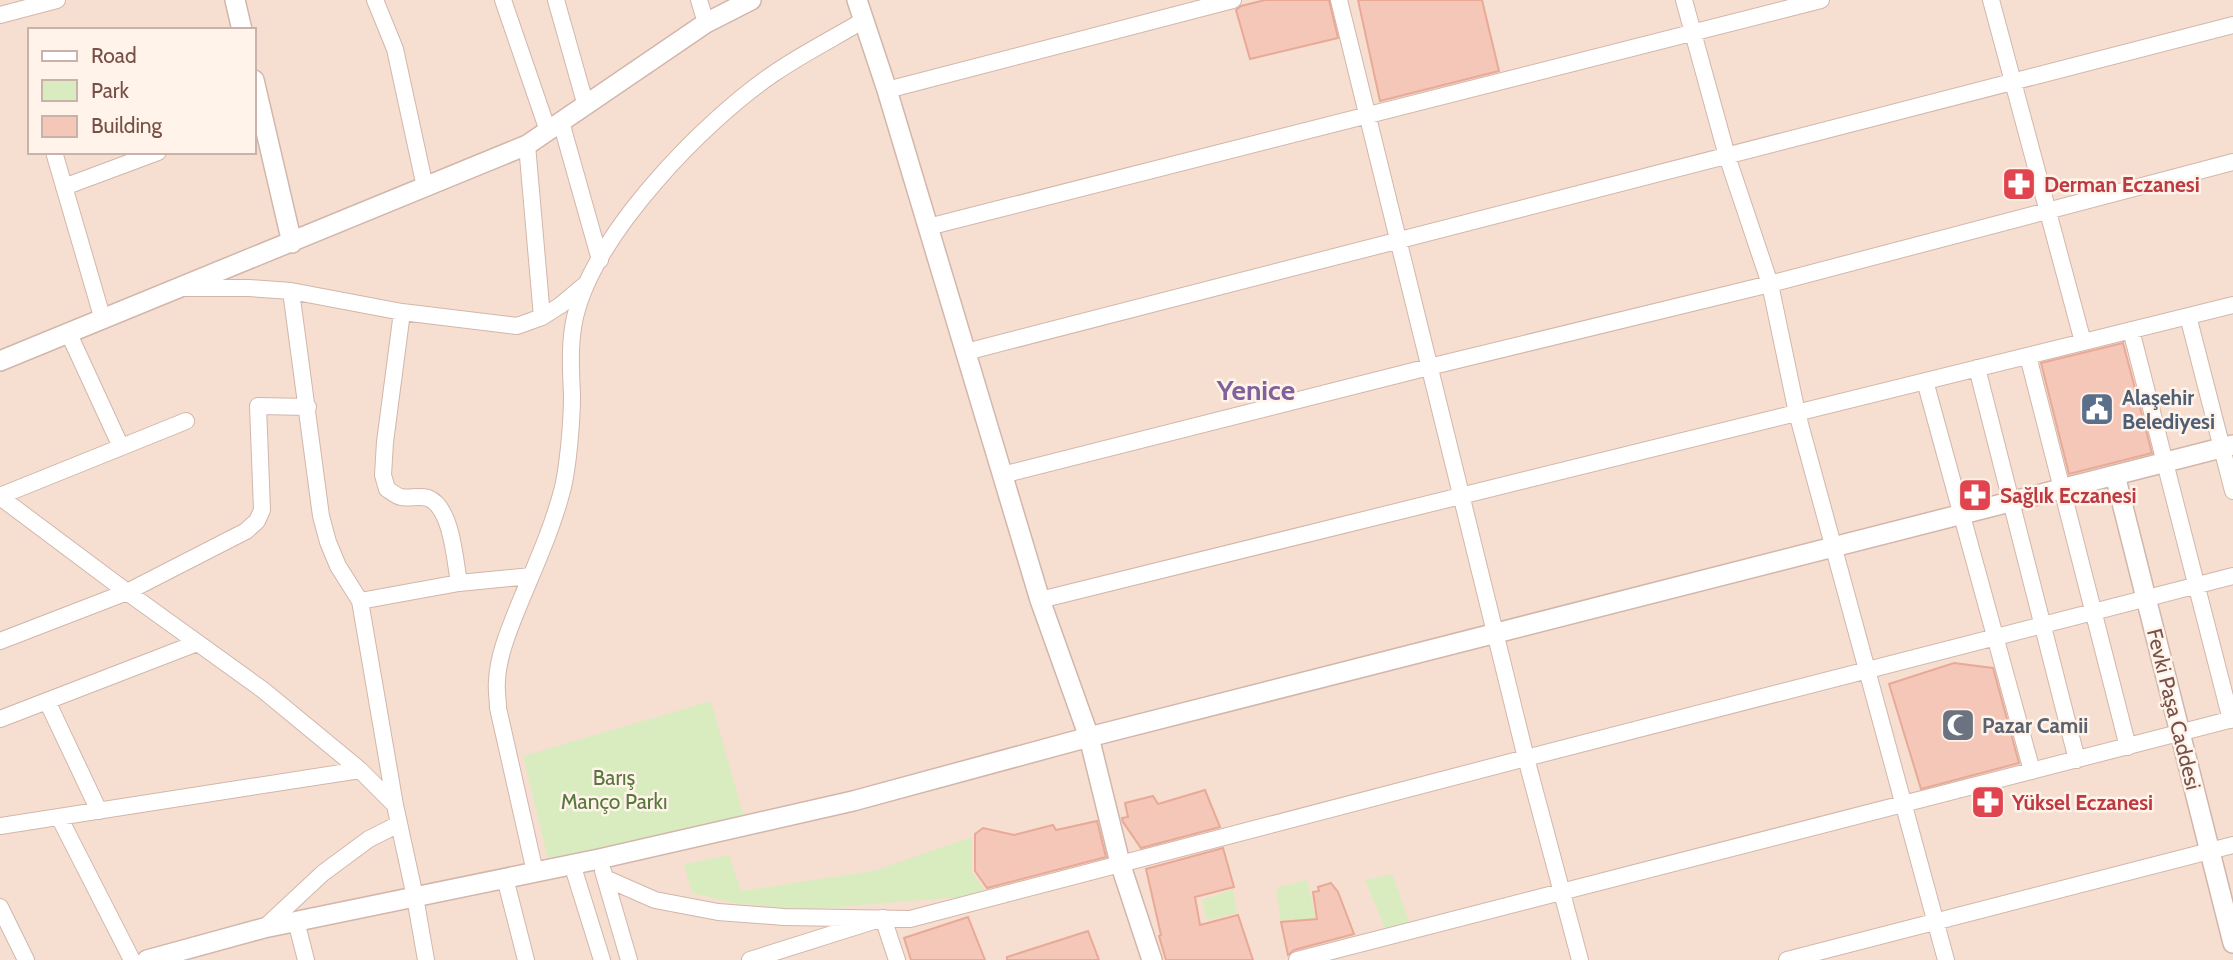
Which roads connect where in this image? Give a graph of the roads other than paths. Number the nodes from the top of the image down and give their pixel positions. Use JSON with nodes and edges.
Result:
{"nodes":[{"id":1,"x":57,"y":0,"type":"edge"},
{"id":2,"x":235,"y":0,"type":"edge"},
{"id":3,"x":376,"y":0,"type":"edge"},
{"id":4,"x":502,"y":0,"type":"edge"},
{"id":5,"x":556,"y":0,"type":"edge"},
{"id":6,"x":699,"y":0,"type":"edge"},
{"id":7,"x":751,"y":0,"type":"edge"},
{"id":8,"x":857,"y":0,"type":"edge"},
{"id":9,"x":1233,"y":0,"type":"edge"},
{"id":10,"x":1339,"y":0,"type":"edge"},
{"id":11,"x":1684,"y":0,"type":"edge"},
{"id":12,"x":1821,"y":0,"type":"edge"},
{"id":13,"x":1992,"y":0,"type":"edge"},
{"id":14,"x":0,"y":15,"type":"edge"},
{"id":15,"x":864,"y":20,"type":"junction"},
{"id":16,"x":705,"y":23,"type":"junction"},
{"id":17,"x":2233,"y":25,"type":"edge"},
{"id":18,"x":238,"y":28,"type":"edge"},
{"id":19,"x":1693,"y":32,"type":"junction"},
{"id":20,"x":2014,"y":82,"type":"junction"},
{"id":21,"x":887,"y":90,"type":"junction"},
{"id":22,"x":256,"y":98,"type":"edge"},
{"id":23,"x":586,"y":106,"type":"junction"},
{"id":24,"x":258,"y":115,"type":"edge"},
{"id":25,"x":1367,"y":115,"type":"junction"},
{"id":26,"x":554,"y":126,"type":"junction"},
{"id":27,"x":527,"y":145,"type":"junction"},
{"id":28,"x":55,"y":154,"type":"edge"},
{"id":29,"x":153,"y":154,"type":"edge"},
{"id":30,"x":1727,"y":156,"type":"junction"},
{"id":31,"x":2233,"y":162,"type":"edge"},
{"id":32,"x":64,"y":187,"type":"junction"},
{"id":33,"x":425,"y":187,"type":"junction"},
{"id":34,"x":2048,"y":209,"type":"junction"},
{"id":35,"x":928,"y":227,"type":"junction"},
{"id":36,"x":1398,"y":241,"type":"junction"},
{"id":37,"x":292,"y":243,"type":"junction"},
{"id":38,"x":600,"y":260,"type":"junction"},
{"id":39,"x":589,"y":281,"type":"junction"},
{"id":40,"x":1770,"y":284,"type":"junction"},
{"id":41,"x":181,"y":288,"type":"junction"},
{"id":42,"x":291,"y":291,"type":"junction"},
{"id":43,"x":2233,"y":305,"type":"edge"},
{"id":44,"x":402,"y":312,"type":"junction"},
{"id":45,"x":2189,"y":316,"type":"junction"},
{"id":46,"x":542,"y":317,"type":"junction"},
{"id":47,"x":103,"y":320,"type":"junction"},
{"id":48,"x":2132,"y":330,"type":"junction"},
{"id":49,"x":69,"y":334,"type":"junction"},
{"id":50,"x":2083,"y":342,"type":"junction"},
{"id":51,"x":965,"y":352,"type":"junction"},
{"id":52,"x":2028,"y":356,"type":"junction"},
{"id":53,"x":0,"y":362,"type":"edge"},
{"id":54,"x":1429,"y":367,"type":"junction"},
{"id":55,"x":1977,"y":368,"type":"junction"},
{"id":56,"x":1925,"y":381,"type":"junction"},
{"id":57,"x":308,"y":408,"type":"junction"},
{"id":58,"x":1797,"y":413,"type":"junction"},
{"id":59,"x":186,"y":421,"type":"dead end"},
{"id":60,"x":2227,"y":446,"type":"edge"},
{"id":61,"x":121,"y":447,"type":"junction"},
{"id":62,"x":2165,"y":462,"type":"junction"},
{"id":63,"x":1002,"y":475,"type":"junction"},
{"id":64,"x":2115,"y":475,"type":"junction"},
{"id":65,"x":2062,"y":489,"type":"junction"},
{"id":66,"x":2233,"y":491,"type":"edge"},
{"id":67,"x":0,"y":496,"type":"edge"},
{"id":68,"x":1461,"y":496,"type":"junction"},
{"id":69,"x":2011,"y":502,"type":"junction"},
{"id":70,"x":1962,"y":514,"type":"junction"},
{"id":71,"x":1833,"y":547,"type":"junction"},
{"id":72,"x":531,"y":576,"type":"junction"},
{"id":73,"x":2233,"y":576,"type":"edge"},
{"id":74,"x":459,"y":583,"type":"junction"},
{"id":75,"x":2197,"y":586,"type":"junction"},
{"id":76,"x":127,"y":592,"type":"junction"},
{"id":77,"x":2146,"y":599,"type":"junction"},
{"id":78,"x":1040,"y":600,"type":"junction"},
{"id":79,"x":360,"y":601,"type":"junction"},
{"id":80,"x":2093,"y":612,"type":"junction"},
{"id":81,"x":2043,"y":625,"type":"junction"},
{"id":82,"x":1496,"y":634,"type":"junction"},
{"id":83,"x":1996,"y":637,"type":"junction"},
{"id":84,"x":0,"y":641,"type":"edge"},
{"id":85,"x":197,"y":643,"type":"junction"},
{"id":86,"x":1867,"y":670,"type":"junction"},
{"id":87,"x":47,"y":701,"type":"junction"},
{"id":88,"x":0,"y":719,"type":"edge"},
{"id":89,"x":2232,"y":720,"type":"edge"},
{"id":90,"x":2180,"y":733,"type":"junction"},
{"id":91,"x":1089,"y":737,"type":"junction"},
{"id":92,"x":2128,"y":747,"type":"junction"},
{"id":93,"x":1526,"y":758,"type":"junction"},
{"id":94,"x":2077,"y":760,"type":"junction"},
{"id":95,"x":360,"y":770,"type":"junction"},
{"id":96,"x":2032,"y":771,"type":"junction"},
{"id":97,"x":395,"y":804,"type":"junction"},
{"id":98,"x":1903,"y":805,"type":"junction"},
{"id":99,"x":99,"y":811,"type":"junction"},
{"id":100,"x":60,"y":817,"type":"junction"},
{"id":101,"x":399,"y":824,"type":"junction"},
{"id":102,"x":0,"y":826,"type":"edge"},
{"id":103,"x":2233,"y":845,"type":"edge"},
{"id":104,"x":2210,"y":851,"type":"junction"},
{"id":105,"x":1120,"y":863,"type":"junction"},
{"id":106,"x":572,"y":864,"type":"junction"},
{"id":107,"x":602,"y":868,"type":"junction"},
{"id":108,"x":535,"y":872,"type":"junction"},
{"id":109,"x":505,"y":878,"type":"junction"},
{"id":110,"x":1562,"y":893,"type":"junction"},
{"id":111,"x":415,"y":897,"type":"junction"},
{"id":112,"x":0,"y":907,"type":"edge"},
{"id":113,"x":883,"y":918,"type":"junction"},
{"id":114,"x":296,"y":921,"type":"junction"},
{"id":115,"x":1936,"y":922,"type":"junction"},
{"id":116,"x":264,"y":928,"type":"junction"},
{"id":117,"x":2233,"y":943,"type":"edge"},
{"id":118,"x":26,"y":960,"type":"edge"},
{"id":119,"x":132,"y":960,"type":"edge"},
{"id":120,"x":147,"y":960,"type":"edge"},
{"id":121,"x":306,"y":960,"type":"edge"},
{"id":122,"x":426,"y":960,"type":"edge"},
{"id":123,"x":526,"y":960,"type":"edge"},
{"id":124,"x":602,"y":960,"type":"edge"},
{"id":125,"x":629,"y":960,"type":"edge"},
{"id":126,"x":750,"y":960,"type":"edge"},
{"id":127,"x":897,"y":960,"type":"edge"},
{"id":128,"x":1152,"y":960,"type":"edge"},
{"id":129,"x":1297,"y":960,"type":"edge"},
{"id":130,"x":1580,"y":960,"type":"edge"},
{"id":131,"x":1787,"y":960,"type":"edge"},
{"id":132,"x":1946,"y":960,"type":"edge"}],
"edges":[{"from":1,"to":14,"type":"street"},
{"from":2,"to":18,"type":"street"},
{"from":3,"to":33,"type":"street"},
{"from":4,"to":26,"type":"street"},
{"from":5,"to":23,"type":"street"},
{"from":6,"to":16,"type":"street"},
{"from":7,"to":16,"type":"street"},
{"from":8,"to":15,"type":"street"},
{"from":9,"to":21,"type":"street"},
{"from":10,"to":25,"type":"street"},
{"from":11,"to":19,"type":"street"},
{"from":12,"to":19,"type":"street"},
{"from":13,"to":20,"type":"street"},
{"from":15,"to":21,"type":"street"},
{"from":15,"to":38,"type":"street"},
{"from":16,"to":23,"type":"street"},
{"from":17,"to":20,"type":"street"},
{"from":19,"to":25,"type":"street"},
{"from":19,"to":30,"type":"street"},
{"from":20,"to":30,"type":"street"},
{"from":20,"to":34,"type":"street"},
{"from":21,"to":35,"type":"street"},
{"from":22,"to":24,"type":"street"},
{"from":23,"to":26,"type":"street"},
{"from":24,"to":37,"type":"street"},
{"from":25,"to":35,"type":"street"},
{"from":25,"to":36,"type":"street"},
{"from":26,"to":27,"type":"street"},
{"from":26,"to":38,"type":"street"},
{"from":27,"to":33,"type":"street"},
{"from":27,"to":46,"type":"street"},
{"from":28,"to":32,"type":"street"},
{"from":29,"to":32,"type":"street"},
{"from":30,"to":36,"type":"street"},
{"from":30,"to":40,"type":"street"},
{"from":31,"to":34,"type":"street"},
{"from":32,"to":47,"type":"street"},
{"from":33,"to":37,"type":"street"},
{"from":34,"to":40,"type":"street"},
{"from":34,"to":50,"type":"street"},
{"from":35,"to":51,"type":"street"},
{"from":36,"to":51,"type":"street"},
{"from":36,"to":54,"type":"street"},
{"from":37,"to":41,"type":"street"},
{"from":38,"to":39,"type":"street"},
{"from":39,"to":46,"type":"street"},
{"from":39,"to":72,"type":"street"},
{"from":40,"to":54,"type":"street"},
{"from":40,"to":58,"type":"street"},
{"from":41,"to":42,"type":"street"},
{"from":41,"to":47,"type":"street"},
{"from":42,"to":44,"type":"street"},
{"from":42,"to":57,"type":"street"},
{"from":43,"to":45,"type":"street"},
{"from":44,"to":46,"type":"street"},
{"from":44,"to":74,"type":"street"},
{"from":45,"to":48,"type":"street"},
{"from":45,"to":60,"type":"street"},
{"from":47,"to":49,"type":"street"},
{"from":48,"to":50,"type":"street"},
{"from":48,"to":62,"type":"street"},
{"from":49,"to":53,"type":"street"},
{"from":49,"to":61,"type":"street"},
{"from":50,"to":52,"type":"street"},
{"from":51,"to":63,"type":"street"},
{"from":52,"to":55,"type":"street"},
{"from":52,"to":65,"type":"street"},
{"from":54,"to":63,"type":"street"},
{"from":54,"to":68,"type":"street"},
{"from":55,"to":56,"type":"street"},
{"from":55,"to":69,"type":"street"},
{"from":56,"to":58,"type":"street"},
{"from":56,"to":70,"type":"street"},
{"from":57,"to":76,"type":"street"},
{"from":57,"to":79,"type":"street"},
{"from":58,"to":68,"type":"street"},
{"from":58,"to":71,"type":"street"},
{"from":59,"to":61,"type":"street"},
{"from":60,"to":62,"type":"street"},
{"from":60,"to":66,"type":"street"},
{"from":61,"to":67,"type":"street"},
{"from":62,"to":64,"type":"street"},
{"from":62,"to":75,"type":"street"},
{"from":63,"to":78,"type":"street"},
{"from":64,"to":65,"type":"street"},
{"from":64,"to":77,"type":"street","name":"Fevki Paşa Caddesi"},
{"from":65,"to":69,"type":"street"},
{"from":65,"to":80,"type":"street"},
{"from":67,"to":76,"type":"street"},
{"from":68,"to":78,"type":"street"},
{"from":68,"to":82,"type":"street"},
{"from":69,"to":70,"type":"street"},
{"from":69,"to":81,"type":"street"},
{"from":70,"to":71,"type":"street"},
{"from":70,"to":83,"type":"street"},
{"from":71,"to":82,"type":"street"},
{"from":71,"to":86,"type":"street"},
{"from":72,"to":74,"type":"street"},
{"from":72,"to":108,"type":"street"},
{"from":73,"to":75,"type":"street"},
{"from":74,"to":79,"type":"street"},
{"from":75,"to":77,"type":"street"},
{"from":75,"to":89,"type":"street"},
{"from":76,"to":84,"type":"street"},
{"from":76,"to":85,"type":"street"},
{"from":77,"to":80,"type":"street"},
{"from":77,"to":90,"type":"street","name":"Fevki Paşa Caddesi"},
{"from":78,"to":91,"type":"street"},
{"from":79,"to":97,"type":"street"},
{"from":80,"to":81,"type":"street"},
{"from":80,"to":92,"type":"street"},
{"from":81,"to":83,"type":"street"},
{"from":81,"to":94,"type":"street"},
{"from":82,"to":91,"type":"street"},
{"from":82,"to":93,"type":"street"},
{"from":83,"to":86,"type":"street"},
{"from":83,"to":96,"type":"street"},
{"from":85,"to":87,"type":"street"},
{"from":85,"to":95,"type":"street"},
{"from":86,"to":93,"type":"street"},
{"from":86,"to":98,"type":"street"},
{"from":87,"to":88,"type":"street"},
{"from":87,"to":99,"type":"street"},
{"from":89,"to":90,"type":"street"},
{"from":90,"to":92,"type":"street"},
{"from":90,"to":104,"type":"street","name":"Fevki Paşa Caddesi"},
{"from":91,"to":105,"type":"street"},
{"from":91,"to":107,"type":"street"},
{"from":92,"to":94,"type":"street"},
{"from":93,"to":105,"type":"street"},
{"from":93,"to":110,"type":"street"},
{"from":94,"to":96,"type":"street"},
{"from":95,"to":97,"type":"street"},
{"from":95,"to":99,"type":"street"},
{"from":96,"to":98,"type":"street"},
{"from":97,"to":101,"type":"street"},
{"from":98,"to":110,"type":"street"},
{"from":98,"to":115,"type":"street"},
{"from":99,"to":100,"type":"street"},
{"from":100,"to":102,"type":"street"},
{"from":100,"to":119,"type":"street"},
{"from":101,"to":111,"type":"street"},
{"from":101,"to":116,"type":"street"},
{"from":103,"to":104,"type":"street"},
{"from":104,"to":115,"type":"street"},
{"from":104,"to":117,"type":"street","name":"Fevki Paşa Caddesi"},
{"from":105,"to":113,"type":"street"},
{"from":105,"to":128,"type":"street"},
{"from":106,"to":107,"type":"street"},
{"from":106,"to":108,"type":"street"},
{"from":106,"to":124,"type":"street"},
{"from":107,"to":113,"type":"street"},
{"from":107,"to":125,"type":"street"},
{"from":108,"to":109,"type":"street"},
{"from":109,"to":111,"type":"street"},
{"from":109,"to":123,"type":"street"},
{"from":110,"to":129,"type":"street"},
{"from":110,"to":130,"type":"street"},
{"from":111,"to":114,"type":"street"},
{"from":111,"to":122,"type":"street"},
{"from":112,"to":118,"type":"street"},
{"from":113,"to":126,"type":"street"},
{"from":113,"to":127,"type":"street"},
{"from":114,"to":116,"type":"street"},
{"from":114,"to":121,"type":"street"},
{"from":115,"to":131,"type":"street"},
{"from":115,"to":132,"type":"street"},
{"from":116,"to":120,"type":"street"}]}
